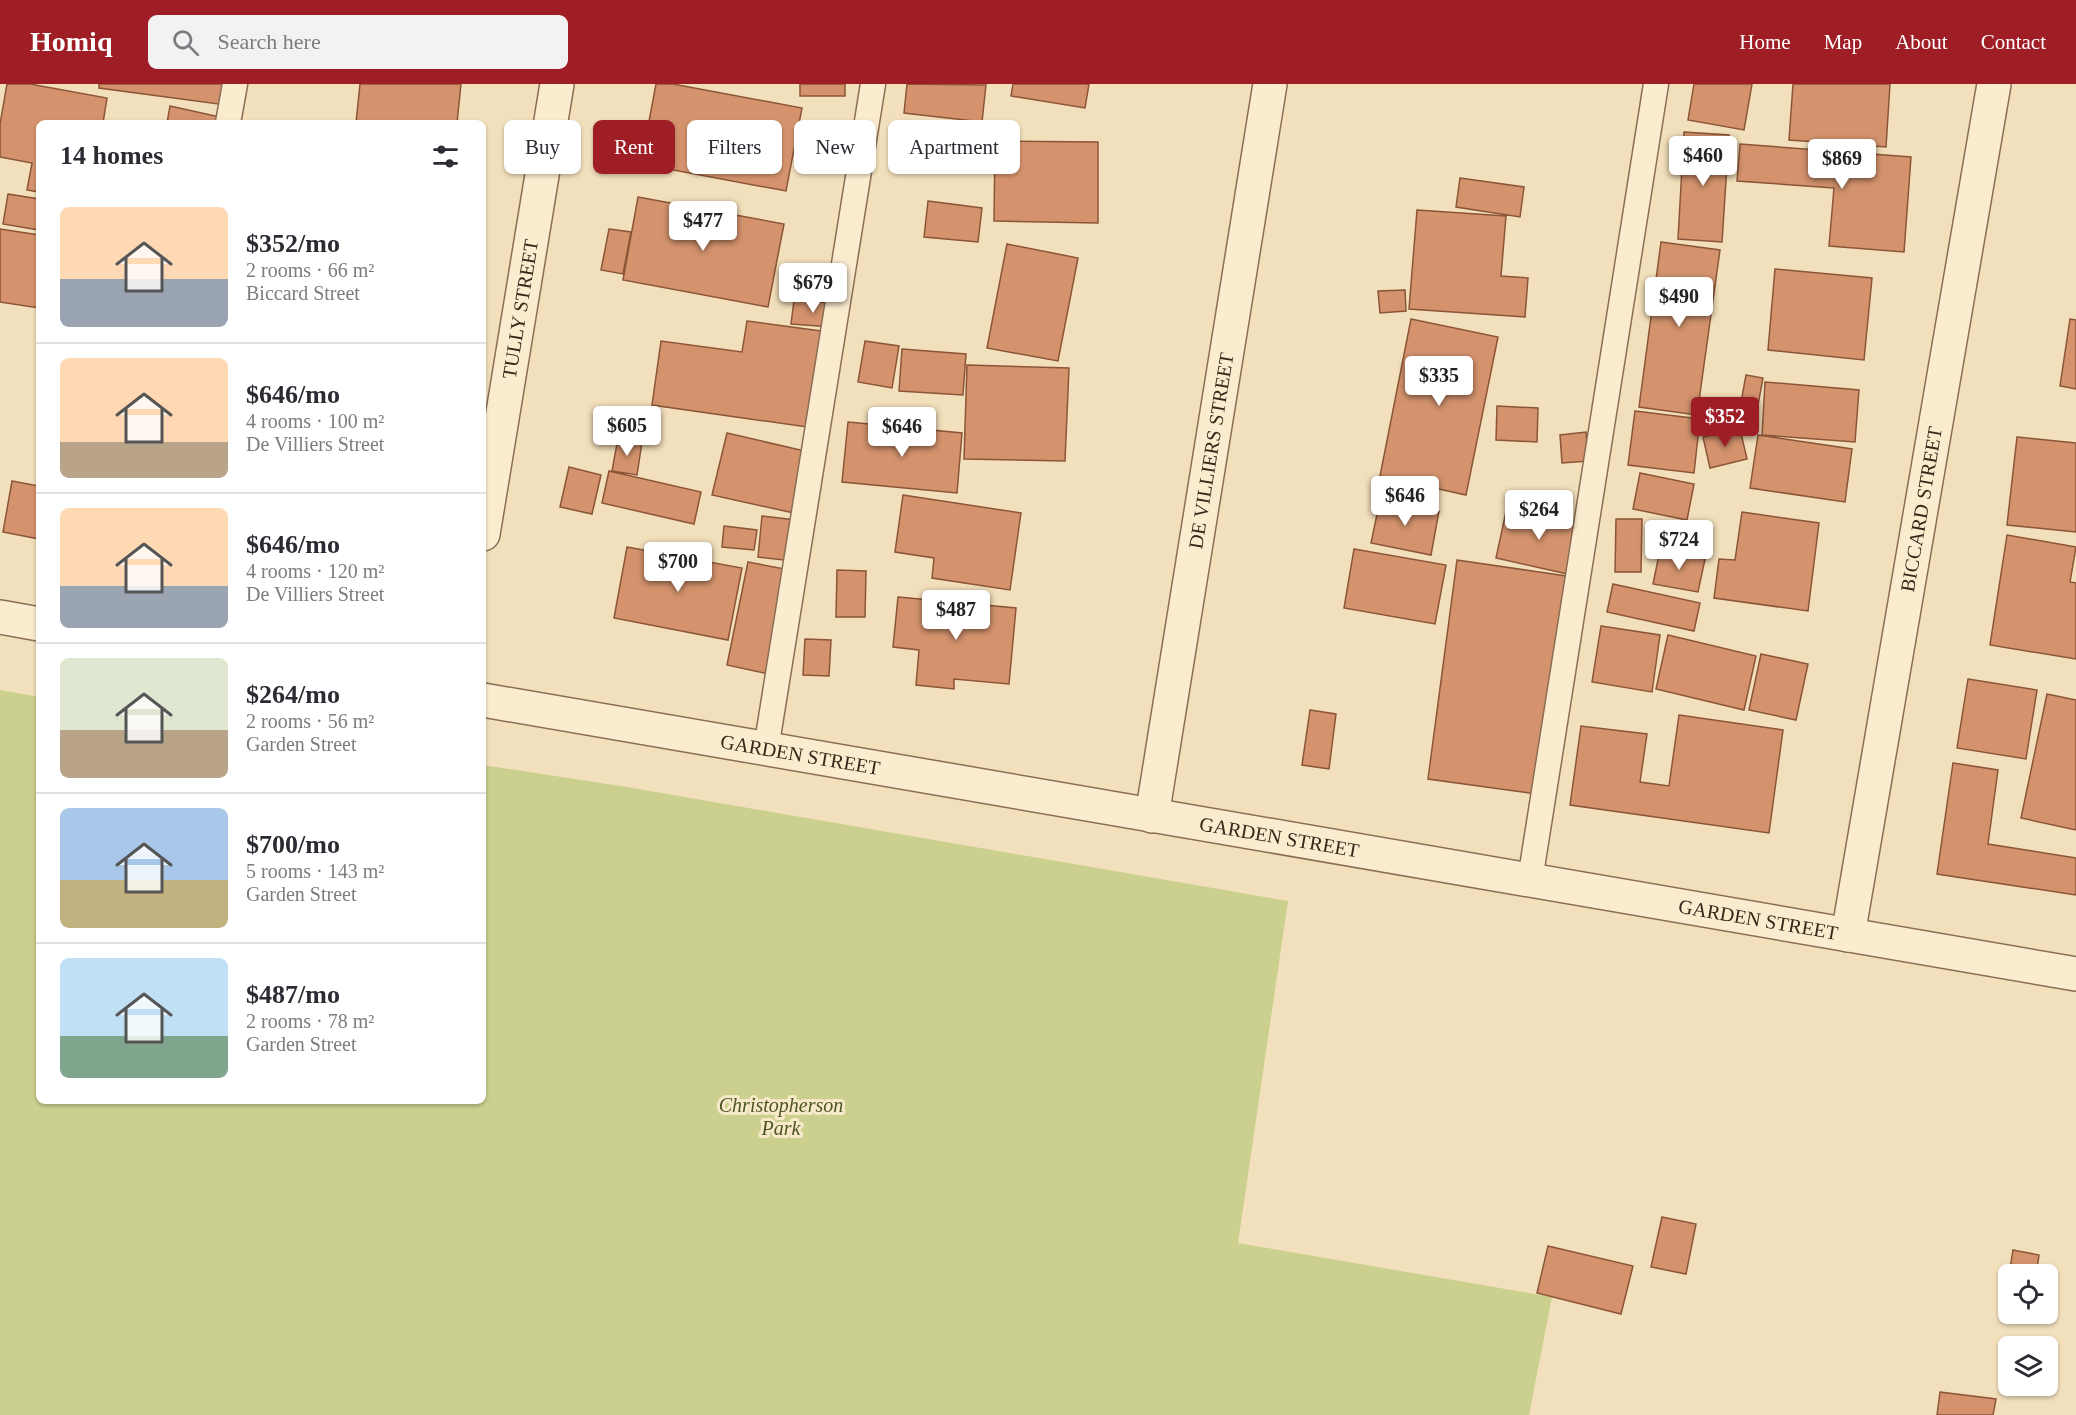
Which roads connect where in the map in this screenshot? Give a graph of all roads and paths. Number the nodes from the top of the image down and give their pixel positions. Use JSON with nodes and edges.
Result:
{"nodes":[{"id":1,"x":235,"y":84,"type":"edge"},
{"id":2,"x":557,"y":84,"type":"edge"},
{"id":3,"x":873,"y":84,"type":"edge"},
{"id":4,"x":1270,"y":84,"type":"edge"},
{"id":5,"x":1656,"y":84,"type":"edge"},
{"id":6,"x":1994,"y":84,"type":"edge"},
{"id":7,"x":229,"y":120,"type":"edge"},
{"id":8,"x":486,"y":516,"type":"edge"},
{"id":9,"x":0,"y":617,"type":"edge"},
{"id":10,"x":36,"y":623,"type":"edge"},
{"id":11,"x":486,"y":701,"type":"edge"},
{"id":12,"x":766,"y":749,"type":"junction"},
{"id":13,"x":1152,"y":816,"type":"junction"},
{"id":14,"x":1530,"y":880,"type":"junction"},
{"id":15,"x":1848,"y":935,"type":"junction"},
{"id":16,"x":2076,"y":974,"type":"edge"}],
"edges":[{"from":1,"to":7,"type":"lane"},
{"from":2,"to":8,"type":"street","name":"TULLY STREET"},
{"from":3,"to":12,"type":"lane"},
{"from":4,"to":13,"type":"street","name":"DE VILLIERS STREET"},
{"from":5,"to":14,"type":"lane"},
{"from":6,"to":15,"type":"street","name":"BICCARD STREET"},
{"from":9,"to":10,"type":"street"},
{"from":11,"to":12,"type":"street","name":"GARDEN STREET"},
{"from":12,"to":13,"type":"street","name":"GARDEN STREET"},
{"from":13,"to":14,"type":"street","name":"GARDEN STREET"},
{"from":14,"to":15,"type":"street","name":"GARDEN STREET"},
{"from":15,"to":16,"type":"street","name":"GARDEN STREET"}]}
